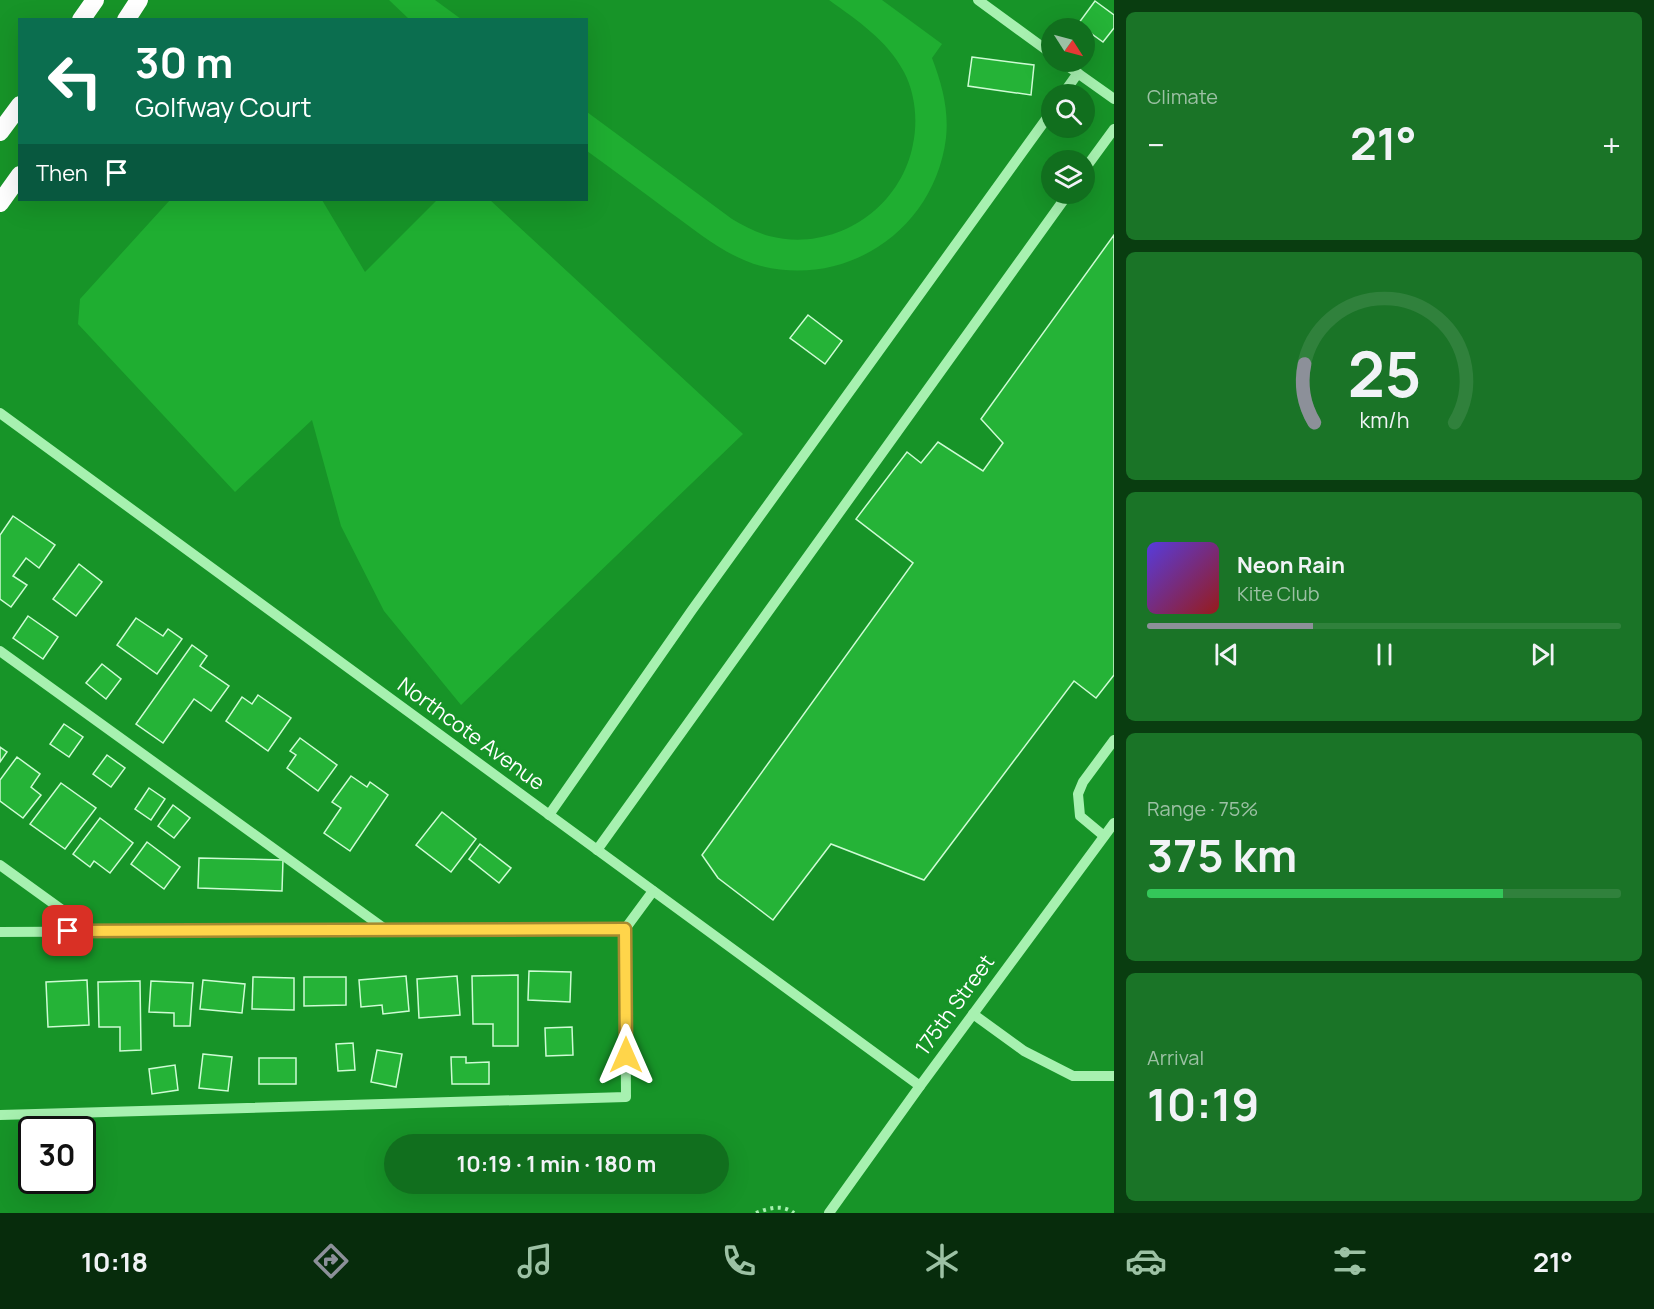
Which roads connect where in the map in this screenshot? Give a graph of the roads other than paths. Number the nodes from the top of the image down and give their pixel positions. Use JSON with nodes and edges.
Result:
{"nodes":[{"id":1,"x":95,"y":0,"type":"edge"},
{"id":2,"x":139,"y":0,"type":"edge"},
{"id":3,"x":978,"y":0,"type":"edge"},
{"id":4,"x":82,"y":18,"type":"edge"},
{"id":5,"x":127,"y":18,"type":"edge"},
{"id":6,"x":1041,"y":46,"type":"edge"},
{"id":7,"x":1078,"y":73,"type":"joint"},
{"id":8,"x":1070,"y":84,"type":"edge"},
{"id":9,"x":1114,"y":99,"type":"edge"},
{"id":10,"x":18,"y":108,"type":"edge"},
{"id":11,"x":1041,"y":126,"type":"edge"},
{"id":12,"x":1114,"y":129,"type":"edge"},
{"id":13,"x":0,"y":132,"type":"edge"},
{"id":14,"x":1095,"y":155,"type":"edge"},
{"id":15,"x":18,"y":178,"type":"edge"},
{"id":16,"x":0,"y":203,"type":"edge"},
{"id":17,"x":1061,"y":204,"type":"edge"},
{"id":18,"x":0,"y":413,"type":"edge"},
{"id":19,"x":0,"y":651,"type":"edge"},
{"id":20,"x":1114,"y":740,"type":"edge"},
{"id":21,"x":549,"y":815,"type":"junction"},
{"id":22,"x":1114,"y":823,"type":"edge"},
{"id":23,"x":1104,"y":836,"type":"junction"},
{"id":24,"x":597,"y":850,"type":"junction"},
{"id":25,"x":0,"y":865,"type":"edge"},
{"id":26,"x":652,"y":891,"type":"junction"},
{"id":27,"x":386,"y":929,"type":"junction"},
{"id":28,"x":625,"y":929,"type":"junction"},
{"id":29,"x":90,"y":930,"type":"junction"},
{"id":30,"x":0,"y":932,"type":"edge"},
{"id":31,"x":973,"y":1014,"type":"junction"},
{"id":32,"x":1114,"y":1076,"type":"edge"},
{"id":33,"x":920,"y":1086,"type":"junction"},
{"id":34,"x":0,"y":1115,"type":"edge"},
{"id":35,"x":830,"y":1213,"type":"edge"}],
"edges":[{"from":1,"to":4,"type":"highway"},
{"from":2,"to":5,"type":"highway"},
{"from":3,"to":6,"type":"street"},
{"from":7,"to":8,"type":"street"},
{"from":7,"to":9,"type":"street"},
{"from":10,"to":13,"type":"highway"},
{"from":11,"to":21,"type":"street"},
{"from":12,"to":14,"type":"street"},
{"from":15,"to":16,"type":"highway"},
{"from":17,"to":24,"type":"street"},
{"from":18,"to":21,"type":"street","name":"Northcote Avenue"},
{"from":19,"to":27,"type":"street"},
{"from":20,"to":23,"type":"street"},
{"from":21,"to":24,"type":"street","name":"Northcote Avenue"},
{"from":22,"to":23,"type":"street","name":"175th Street"},
{"from":23,"to":31,"type":"street","name":"175th Street"},
{"from":24,"to":26,"type":"street","name":"Northcote Avenue"},
{"from":25,"to":29,"type":"street"},
{"from":26,"to":28,"type":"street"},
{"from":26,"to":33,"type":"street","name":"Northcote Avenue"},
{"from":27,"to":28,"type":"street"},
{"from":27,"to":29,"type":"street"},
{"from":28,"to":34,"type":"street"},
{"from":29,"to":30,"type":"street"},
{"from":31,"to":32,"type":"street"},
{"from":31,"to":33,"type":"street","name":"175th Street"},
{"from":33,"to":35,"type":"street","name":"175th Street"}]}
